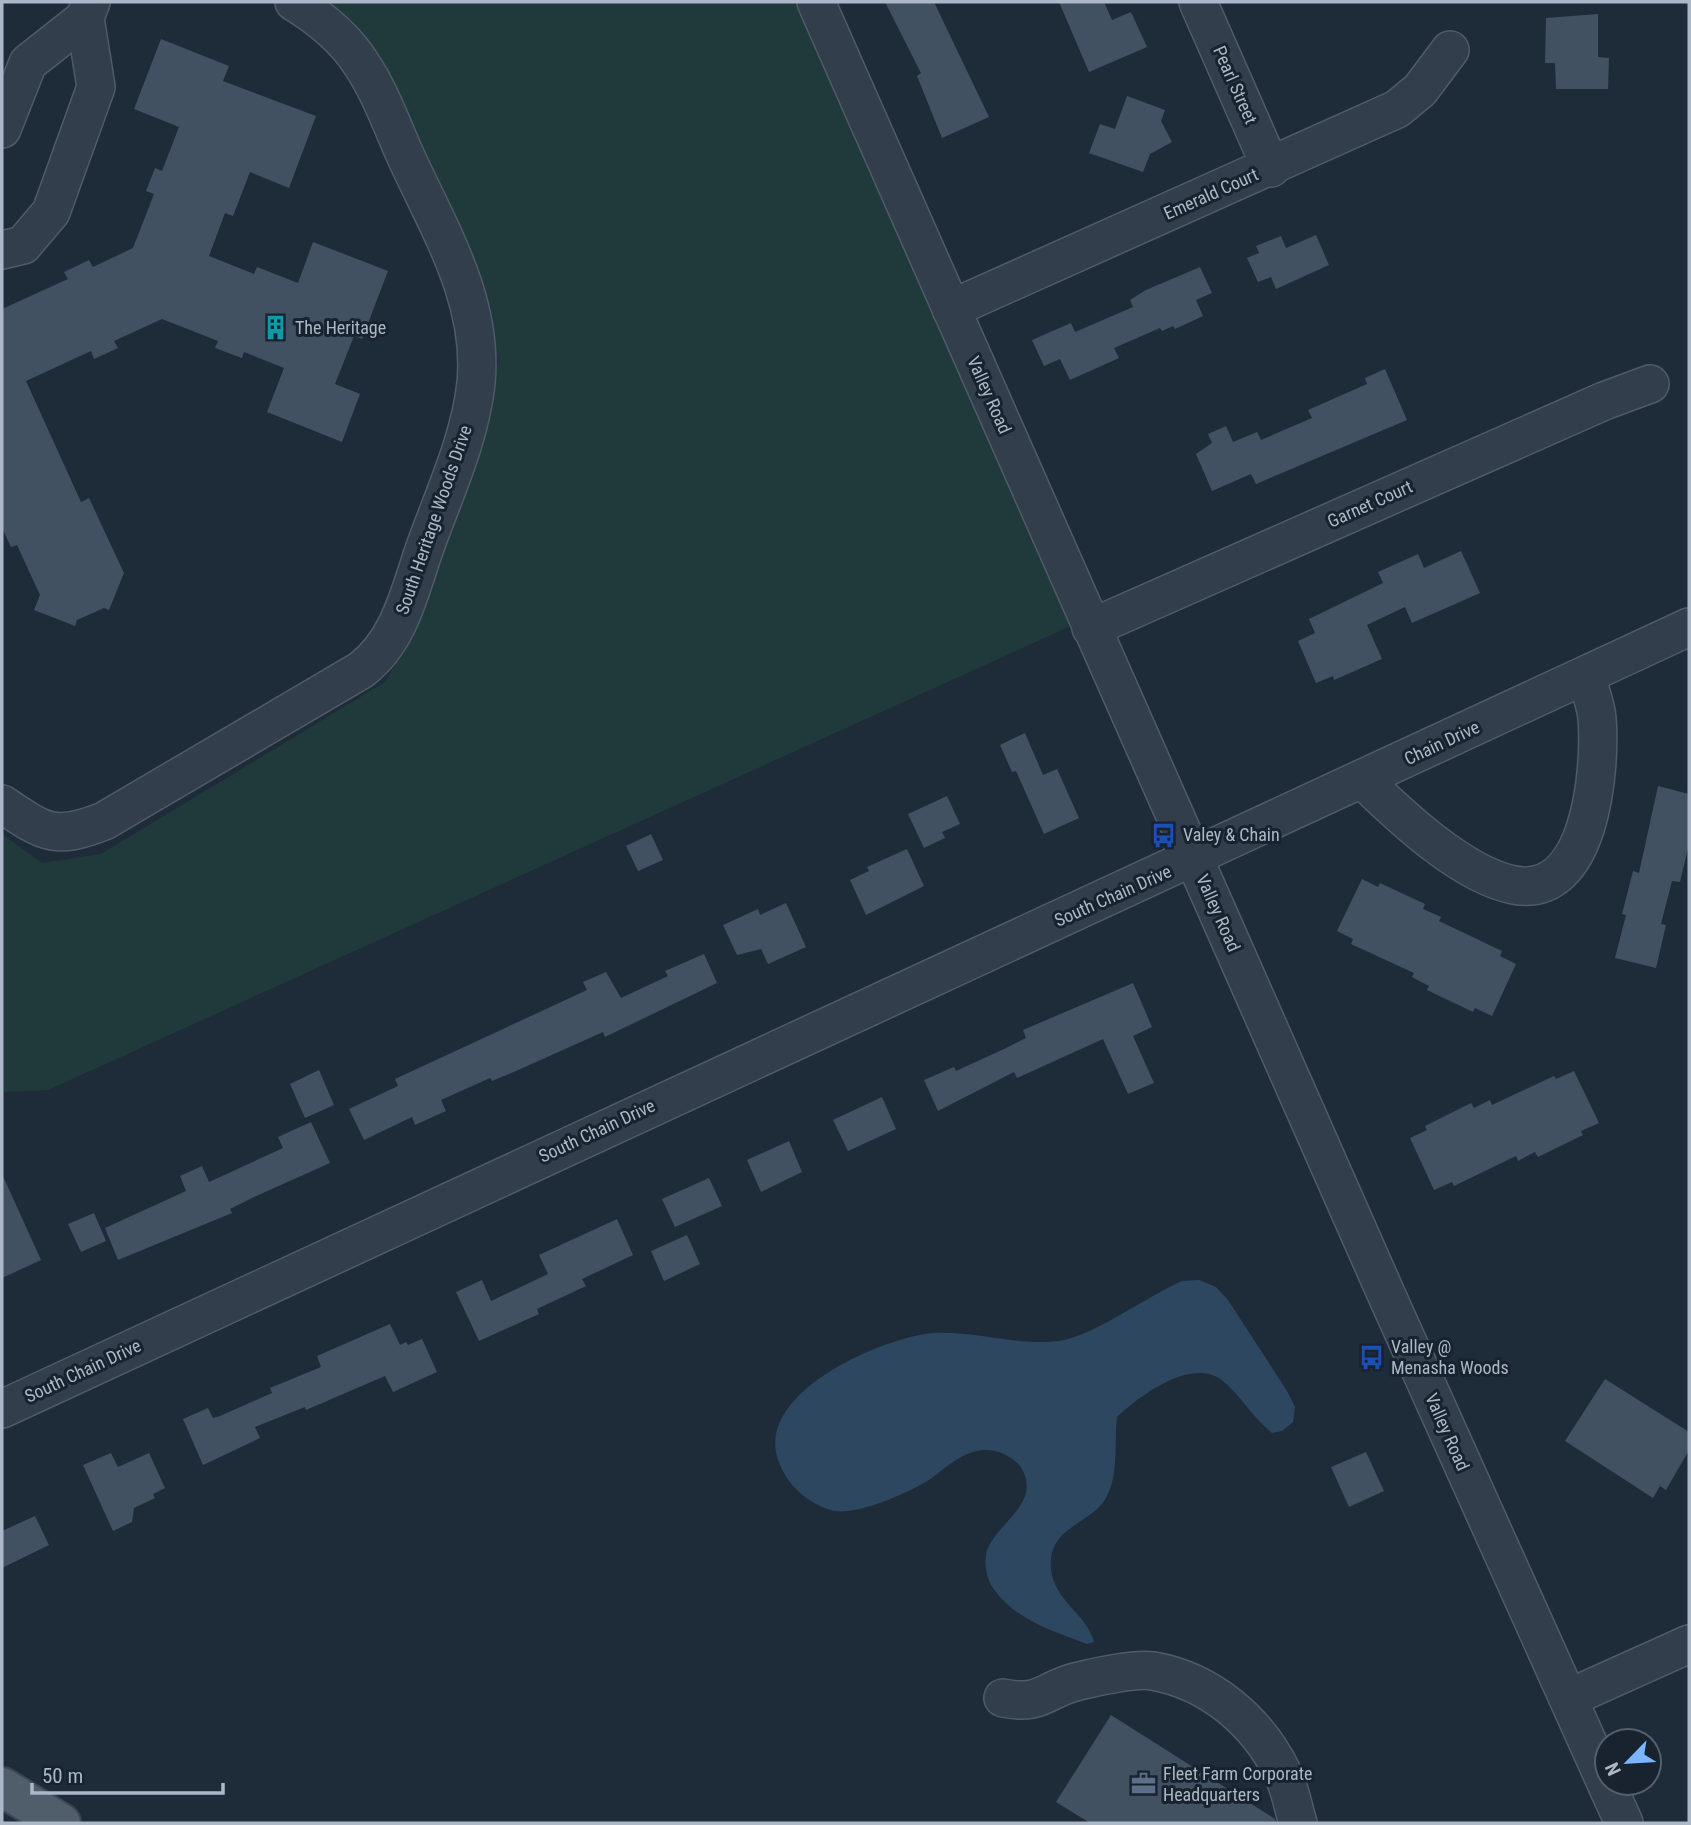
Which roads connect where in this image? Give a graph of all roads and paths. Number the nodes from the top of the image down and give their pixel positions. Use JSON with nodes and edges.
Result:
{"nodes":[{"id":1,"x":294,"y":2,"type":"edge"},
{"id":2,"x":816,"y":2,"type":"edge"},
{"id":3,"x":1198,"y":2,"type":"edge"},
{"id":4,"x":88,"y":10,"type":"edge"},
{"id":5,"x":1450,"y":50,"type":"dead end"},
{"id":6,"x":2,"y":129,"type":"edge"},
{"id":7,"x":1271,"y":168,"type":"junction"},
{"id":8,"x":2,"y":250,"type":"edge"},
{"id":9,"x":951,"y":309,"type":"junction"},
{"id":10,"x":1650,"y":384,"type":"dead end"},
{"id":11,"x":1689,"y":627,"type":"edge"},
{"id":12,"x":1091,"y":628,"type":"junction"},
{"id":13,"x":1586,"y":677,"type":"junction"},
{"id":14,"x":1362,"y":779,"type":"junction"},
{"id":15,"x":2,"y":804,"type":"edge"},
{"id":16,"x":1194,"y":859,"type":"junction"},
{"id":17,"x":2,"y":1407,"type":"edge"},
{"id":18,"x":1689,"y":1644,"type":"edge"},
{"id":19,"x":1003,"y":1698,"type":"dead end"},
{"id":20,"x":1569,"y":1698,"type":"junction"},
{"id":21,"x":2,"y":1787,"type":"edge"},
{"id":22,"x":61,"y":1823,"type":"edge"},
{"id":23,"x":1298,"y":1823,"type":"edge"},
{"id":24,"x":1624,"y":1823,"type":"edge"}],
"edges":[{"from":1,"to":15,"type":"street","name":"South Heritage Woods Drive"},
{"from":2,"to":9,"type":"street","name":"Valley Road"},
{"from":3,"to":7,"type":"street","name":"Pearl Street"},
{"from":4,"to":6,"type":"street"},
{"from":4,"to":8,"type":"street"},
{"from":5,"to":7,"type":"street","name":"Emerald Court"},
{"from":7,"to":9,"type":"street","name":"Emerald Court"},
{"from":9,"to":12,"type":"street","name":"Valley Road"},
{"from":10,"to":12,"type":"street","name":"Garnet Court"},
{"from":11,"to":13,"type":"street","name":"Chain Drive"},
{"from":12,"to":16,"type":"street","name":"Valley Road"},
{"from":13,"to":14,"type":"street","name":"Chain Drive"},
{"from":13,"to":14,"type":"street"},
{"from":14,"to":16,"type":"street","name":"Chain Drive"},
{"from":16,"to":17,"type":"street","name":"South Chain Drive"},
{"from":16,"to":20,"type":"street","name":"Valley Road"},
{"from":18,"to":20,"type":"street"},
{"from":19,"to":23,"type":"street"},
{"from":20,"to":24,"type":"street","name":"Valley Road"},
{"from":21,"to":22,"type":"main road"}]}
